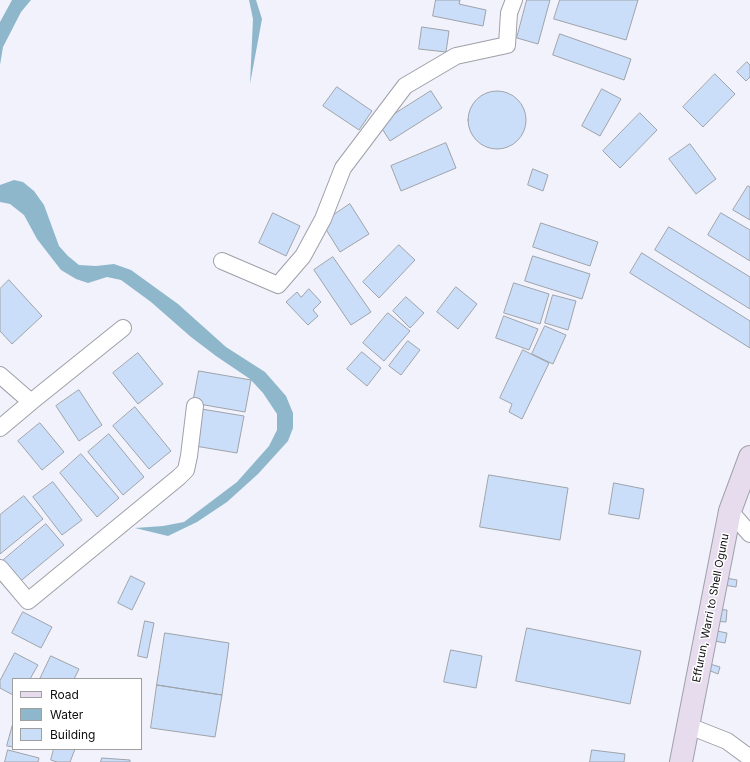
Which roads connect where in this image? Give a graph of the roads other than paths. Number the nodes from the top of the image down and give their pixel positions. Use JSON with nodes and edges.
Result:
{"nodes":[{"id":1,"x":514,"y":0,"type":"edge"},
{"id":2,"x":222,"y":261,"type":"dead end"},
{"id":3,"x":123,"y":328,"type":"dead end"},
{"id":4,"x":0,"y":375,"type":"edge"},
{"id":5,"x":30,"y":402,"type":"junction"},
{"id":6,"x":195,"y":406,"type":"dead end"},
{"id":7,"x":0,"y":428,"type":"edge"},
{"id":8,"x":750,"y":457,"type":"edge"},
{"id":9,"x":730,"y":512,"type":"junction"},
{"id":10,"x":750,"y":534,"type":"edge"},
{"id":11,"x":0,"y":568,"type":"edge"},
{"id":12,"x":688,"y":726,"type":"junction"},
{"id":13,"x":750,"y":758,"type":"edge"},
{"id":14,"x":681,"y":762,"type":"edge"}],
"edges":[{"from":1,"to":2,"type":"street"},
{"from":3,"to":5,"type":"street"},
{"from":4,"to":5,"type":"street"},
{"from":5,"to":7,"type":"street"},
{"from":6,"to":11,"type":"street"},
{"from":8,"to":9,"type":"street","name":"Effurun, Warri to Shell Ogunu"},
{"from":9,"to":10,"type":"street"},
{"from":9,"to":12,"type":"street","name":"Effurun, Warri to Shell Ogunu"},
{"from":12,"to":13,"type":"street"},
{"from":12,"to":14,"type":"street","name":"Effurun, Warri to Shell Ogunu"}]}
